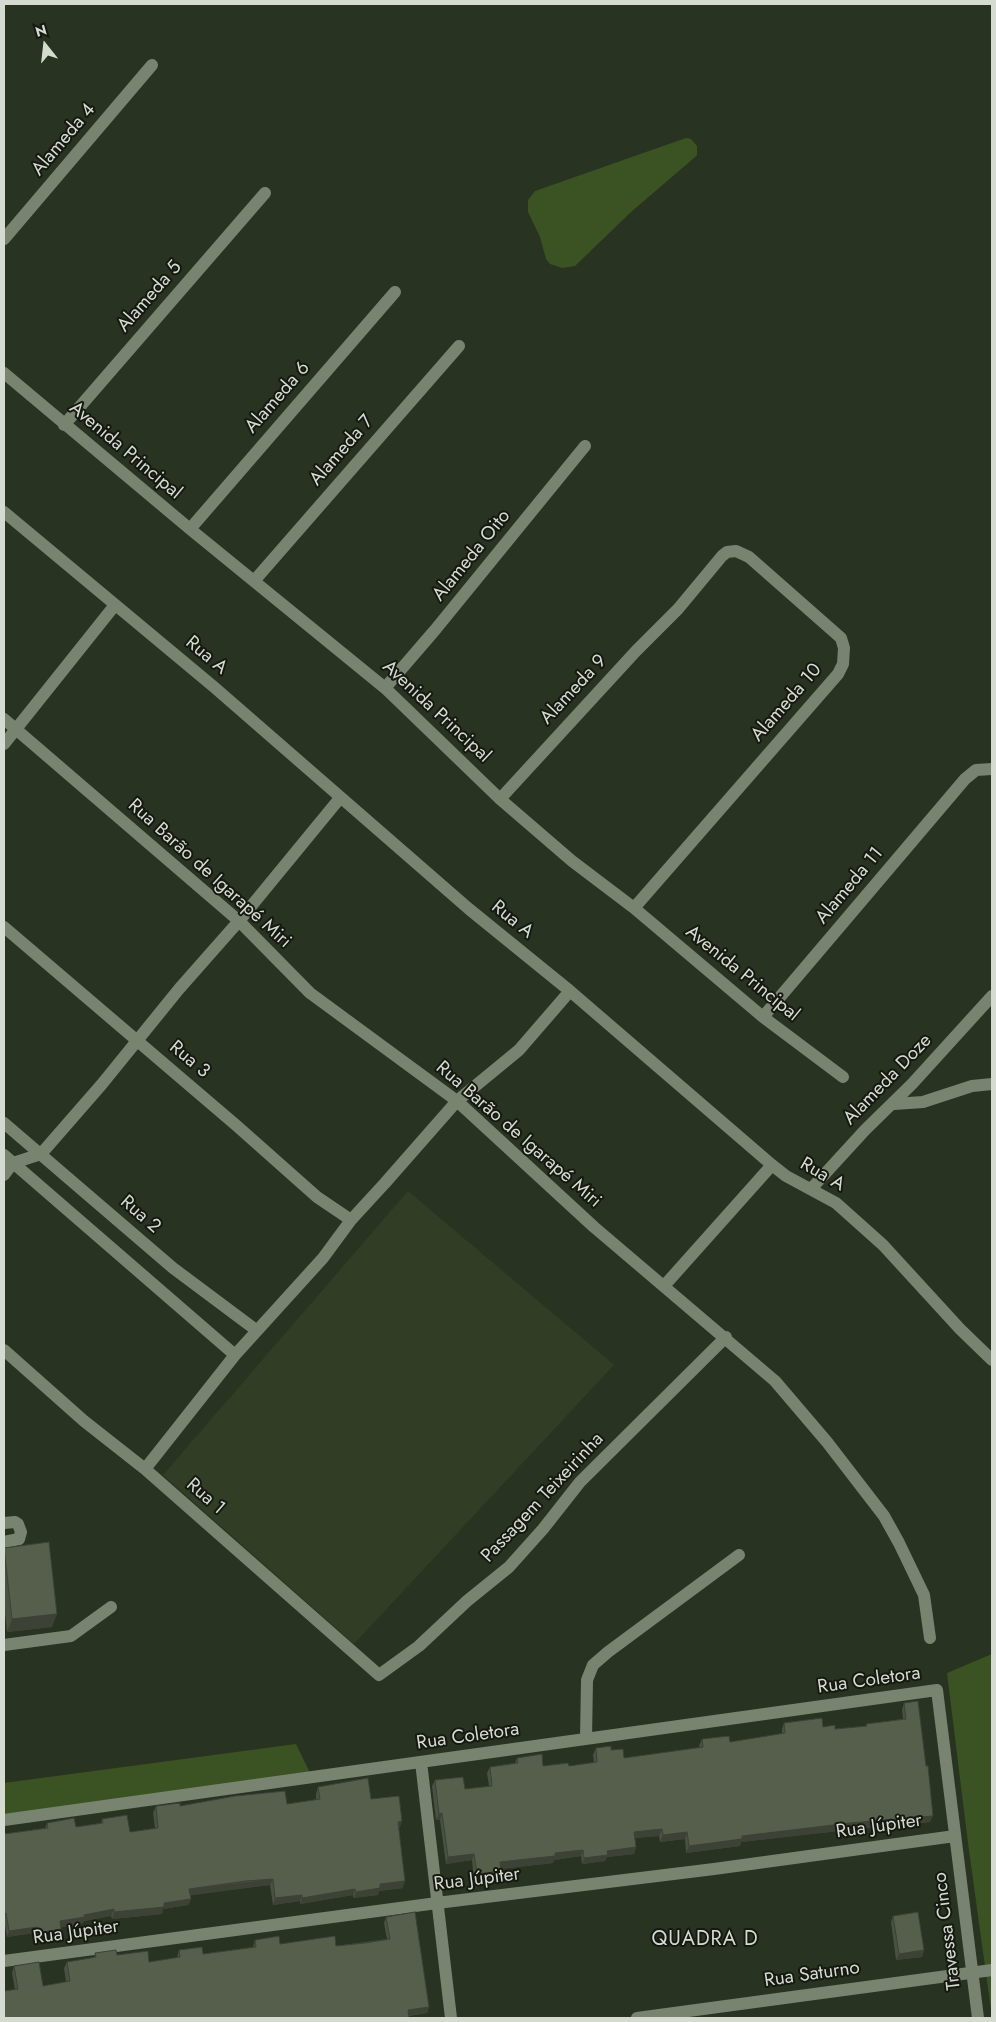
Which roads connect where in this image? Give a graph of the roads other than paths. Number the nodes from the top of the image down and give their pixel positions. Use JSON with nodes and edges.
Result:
{"nodes":[{"id":1,"x":152,"y":64,"type":"dead end"},
{"id":2,"x":265,"y":193,"type":"dead end"},
{"id":3,"x":4,"y":239,"type":"edge"},
{"id":4,"x":395,"y":292,"type":"dead end"},
{"id":5,"x":459,"y":346,"type":"dead end"},
{"id":6,"x":4,"y":373,"type":"edge"},
{"id":7,"x":64,"y":425,"type":"junction"},
{"id":8,"x":585,"y":446,"type":"dead end"},
{"id":9,"x":4,"y":512,"type":"edge"},
{"id":10,"x":190,"y":529,"type":"junction"},
{"id":11,"x":254,"y":581,"type":"junction"},
{"id":12,"x":115,"y":605,"type":"junction"},
{"id":13,"x":678,"y":609,"type":"joint"},
{"id":14,"x":385,"y":688,"type":"junction"},
{"id":15,"x":4,"y":719,"type":"edge"},
{"id":16,"x":16,"y":729,"type":"junction"},
{"id":17,"x":4,"y":744,"type":"edge"},
{"id":18,"x":992,"y":769,"type":"edge"},
{"id":19,"x":340,"y":798,"type":"junction"},
{"id":20,"x":500,"y":799,"type":"junction"},
{"id":21,"x":634,"y":908,"type":"junction"},
{"id":22,"x":239,"y":921,"type":"junction"},
{"id":23,"x":4,"y":927,"type":"edge"},
{"id":24,"x":570,"y":991,"type":"junction"},
{"id":25,"x":992,"y":996,"type":"edge"},
{"id":26,"x":763,"y":1017,"type":"junction"},
{"id":27,"x":136,"y":1041,"type":"junction"},
{"id":28,"x":842,"y":1077,"type":"dead end"},
{"id":29,"x":992,"y":1084,"type":"edge"},
{"id":30,"x":457,"y":1101,"type":"junction"},
{"id":31,"x":894,"y":1104,"type":"junction"},
{"id":32,"x":4,"y":1123,"type":"edge"},
{"id":33,"x":41,"y":1154,"type":"junction"},
{"id":34,"x":8,"y":1159,"type":"edge"},
{"id":35,"x":772,"y":1165,"type":"junction"},
{"id":36,"x":4,"y":1175,"type":"edge"},
{"id":37,"x":811,"y":1189,"type":"junction"},
{"id":38,"x":351,"y":1220,"type":"junction"},
{"id":39,"x":664,"y":1286,"type":"junction"},
{"id":40,"x":256,"y":1330,"type":"junction"},
{"id":41,"x":726,"y":1337,"type":"junction"},
{"id":42,"x":4,"y":1350,"type":"edge"},
{"id":43,"x":234,"y":1355,"type":"junction"},
{"id":44,"x":992,"y":1360,"type":"edge"},
{"id":45,"x":145,"y":1469,"type":"junction"},
{"id":46,"x":4,"y":1523,"type":"edge"},
{"id":47,"x":4,"y":1542,"type":"edge"},
{"id":48,"x":739,"y":1556,"type":"dead end"},
{"id":49,"x":111,"y":1608,"type":"dead end"},
{"id":50,"x":930,"y":1638,"type":"dead end"},
{"id":51,"x":4,"y":1646,"type":"edge"},
{"id":52,"x":380,"y":1675,"type":"joint"},
{"id":53,"x":937,"y":1690,"type":"joint"},
{"id":54,"x":586,"y":1739,"type":"junction"},
{"id":55,"x":421,"y":1762,"type":"junction"},
{"id":56,"x":4,"y":1820,"type":"edge"},
{"id":57,"x":955,"y":1836,"type":"junction"},
{"id":58,"x":436,"y":1903,"type":"junction"},
{"id":59,"x":4,"y":1961,"type":"edge"},
{"id":60,"x":992,"y":1970,"type":"edge"},
{"id":61,"x":972,"y":1973,"type":"junction"},
{"id":62,"x":451,"y":2018,"type":"edge"},
{"id":63,"x":637,"y":2018,"type":"edge"},
{"id":64,"x":978,"y":2018,"type":"edge"}],
"edges":[{"from":1,"to":3,"type":"street","name":"Alameda 4"},
{"from":2,"to":7,"type":"street","name":"Alameda 5"},
{"from":4,"to":10,"type":"street","name":"Alameda 6"},
{"from":5,"to":11,"type":"street","name":"Alameda 7"},
{"from":6,"to":7,"type":"street","name":"Avenida Principal"},
{"from":7,"to":10,"type":"street","name":"Avenida Principal"},
{"from":8,"to":14,"type":"street","name":"Alameda Oito"},
{"from":9,"to":12,"type":"street","name":"Rua A"},
{"from":10,"to":11,"type":"street","name":"Avenida Principal"},
{"from":11,"to":14,"type":"street","name":"Avenida Principal"},
{"from":12,"to":16,"type":"street"},
{"from":12,"to":19,"type":"street","name":"Rua A"},
{"from":13,"to":20,"type":"street","name":"Alameda 9"},
{"from":13,"to":21,"type":"street","name":"Alameda 10"},
{"from":14,"to":20,"type":"street","name":"Avenida Principal"},
{"from":15,"to":16,"type":"street","name":"Rua Barão de Igarapé Miri"},
{"from":16,"to":17,"type":"street"},
{"from":16,"to":22,"type":"street","name":"Rua Barão de Igarapé Miri"},
{"from":18,"to":26,"type":"street","name":"Alameda 11"},
{"from":19,"to":22,"type":"street"},
{"from":19,"to":24,"type":"street","name":"Rua A"},
{"from":20,"to":21,"type":"street","name":"Avenida Principal"},
{"from":21,"to":26,"type":"street","name":"Avenida Principal"},
{"from":22,"to":27,"type":"street"},
{"from":22,"to":30,"type":"street","name":"Rua Barão de Igarapé Miri"},
{"from":23,"to":27,"type":"street","name":"Rua 3"},
{"from":24,"to":30,"type":"street"},
{"from":24,"to":35,"type":"street","name":"Rua A"},
{"from":25,"to":31,"type":"street","name":"Alameda Doze"},
{"from":26,"to":28,"type":"street","name":"Avenida Principal"},
{"from":27,"to":33,"type":"street"},
{"from":27,"to":38,"type":"street","name":"Rua 3"},
{"from":29,"to":31,"type":"street"},
{"from":30,"to":38,"type":"street"},
{"from":30,"to":39,"type":"street","name":"Rua Barão de Igarapé Miri"},
{"from":31,"to":37,"type":"street","name":"Alameda Doze"},
{"from":32,"to":33,"type":"street","name":"Rua 2"},
{"from":33,"to":34,"type":"street"},
{"from":33,"to":40,"type":"street","name":"Rua 2"},
{"from":34,"to":36,"type":"street"},
{"from":34,"to":43,"type":"street"},
{"from":35,"to":37,"type":"street","name":"Rua A"},
{"from":35,"to":39,"type":"street"},
{"from":37,"to":44,"type":"street","name":"Rua A"},
{"from":38,"to":40,"type":"street"},
{"from":39,"to":41,"type":"street","name":"Rua Barão de Igarapé Miri"},
{"from":40,"to":43,"type":"street"},
{"from":41,"to":50,"type":"street","name":"Rua Barão de Igarapé Miri"},
{"from":41,"to":52,"type":"street","name":"Passagem Teixeirinha"},
{"from":42,"to":45,"type":"street","name":"Rua 1"},
{"from":43,"to":45,"type":"street"},
{"from":45,"to":52,"type":"street","name":"Rua 1"},
{"from":46,"to":47,"type":"street"},
{"from":48,"to":54,"type":"street"},
{"from":49,"to":51,"type":"street"},
{"from":53,"to":54,"type":"street","name":"Rua Coletora"},
{"from":53,"to":57,"type":"street","name":"Travessa Cinco"},
{"from":54,"to":55,"type":"street","name":"Rua Coletora"},
{"from":55,"to":56,"type":"street","name":"Rua Coletora"},
{"from":55,"to":58,"type":"street"},
{"from":57,"to":58,"type":"street","name":"Rua Júpiter"},
{"from":57,"to":61,"type":"street","name":"Travessa Cinco"},
{"from":58,"to":59,"type":"street","name":"Rua Júpiter"},
{"from":58,"to":62,"type":"street"},
{"from":60,"to":61,"type":"street","name":"Rua Saturno"},
{"from":61,"to":63,"type":"street","name":"Rua Saturno"},
{"from":61,"to":64,"type":"street","name":"Travessa Cinco"}]}
